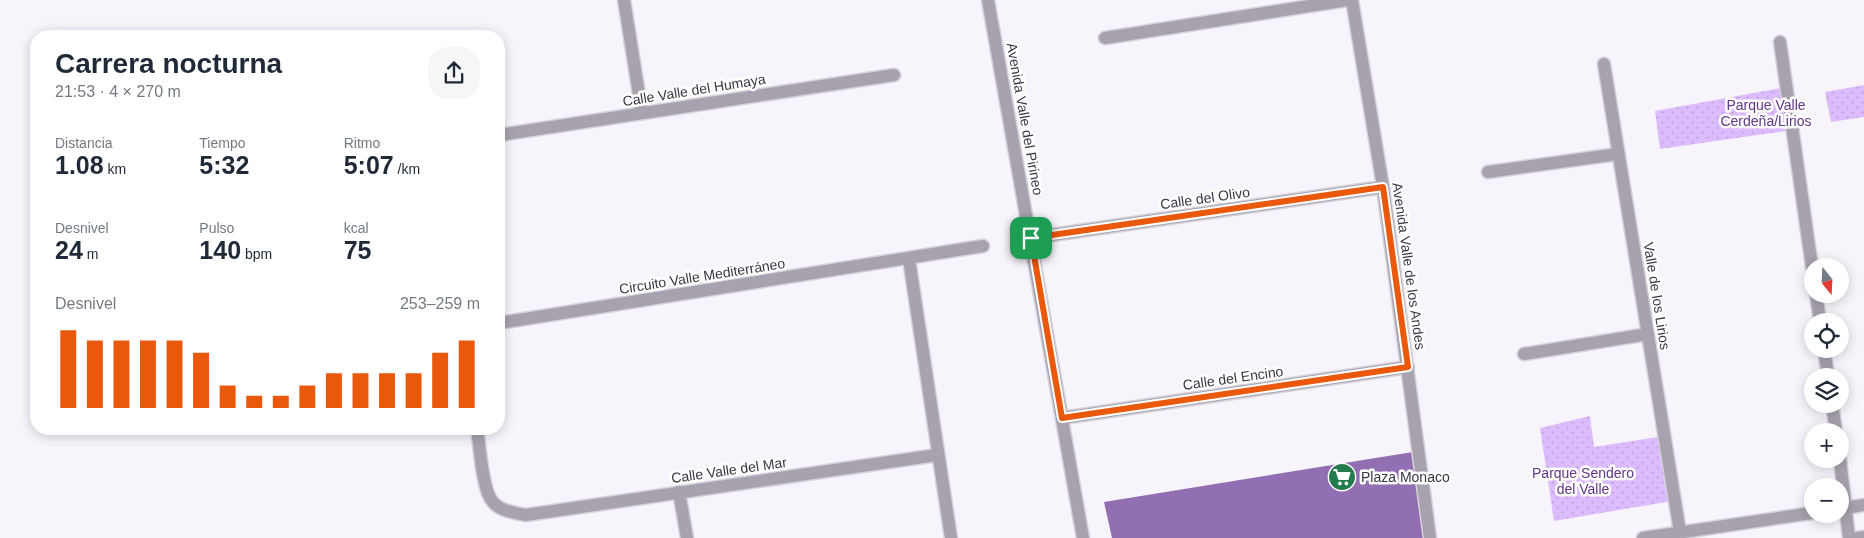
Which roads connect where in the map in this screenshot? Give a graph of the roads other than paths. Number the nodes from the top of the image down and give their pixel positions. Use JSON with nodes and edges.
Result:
{"nodes":[{"id":1,"x":624,"y":0,"type":"edge"},
{"id":2,"x":988,"y":0,"type":"edge"},
{"id":3,"x":1348,"y":0,"type":"edge"},
{"id":4,"x":1352,"y":0,"type":"edge"},
{"id":5,"x":1105,"y":38,"type":"dead end"},
{"id":6,"x":1780,"y":42,"type":"dead end"},
{"id":7,"x":1604,"y":64,"type":"dead end"},
{"id":8,"x":894,"y":75,"type":"dead end"},
{"id":9,"x":642,"y":113,"type":"junction"},
{"id":10,"x":505,"y":135,"type":"edge"},
{"id":11,"x":1618,"y":154,"type":"junction"},
{"id":12,"x":1488,"y":172,"type":"dead end"},
{"id":13,"x":1383,"y":187,"type":"junction"},
{"id":14,"x":1031,"y":238,"type":"junction"},
{"id":15,"x":983,"y":246,"type":"dead end"},
{"id":16,"x":1811,"y":258,"type":"edge"},
{"id":17,"x":909,"y":259,"type":"junction"},
{"id":18,"x":505,"y":322,"type":"edge"},
{"id":19,"x":1648,"y":334,"type":"junction"},
{"id":20,"x":1524,"y":354,"type":"dead end"},
{"id":21,"x":1408,"y":367,"type":"junction"},
{"id":22,"x":1062,"y":418,"type":"junction"},
{"id":23,"x":478,"y":435,"type":"edge"},
{"id":24,"x":937,"y":455,"type":"junction"},
{"id":25,"x":679,"y":492,"type":"junction"},
{"id":26,"x":1864,"y":505,"type":"edge"},
{"id":27,"x":1849,"y":507,"type":"edge"},
{"id":28,"x":1804,"y":514,"type":"edge"},
{"id":29,"x":1846,"y":523,"type":"edge"},
{"id":30,"x":1680,"y":532,"type":"junction"},
{"id":31,"x":1864,"y":537,"type":"edge"},
{"id":32,"x":686,"y":538,"type":"edge"},
{"id":33,"x":951,"y":538,"type":"edge"},
{"id":34,"x":1083,"y":538,"type":"edge"},
{"id":35,"x":1430,"y":538,"type":"edge"},
{"id":36,"x":1643,"y":538,"type":"edge"},
{"id":37,"x":1849,"y":538,"type":"edge"},
{"id":38,"x":1857,"y":538,"type":"edge"}],
"edges":[{"from":1,"to":9,"type":"street"},
{"from":2,"to":14,"type":"street","name":"Avenida Valle del Pirineo"},
{"from":3,"to":5,"type":"street"},
{"from":4,"to":13,"type":"street","name":"Avenida Valle de los Andes"},
{"from":6,"to":16,"type":"street"},
{"from":7,"to":11,"type":"street","name":"Valle de los Lirios"},
{"from":8,"to":9,"type":"street","name":"Calle Valle del Humaya"},
{"from":9,"to":10,"type":"street","name":"Calle Valle del Humaya"},
{"from":11,"to":12,"type":"street"},
{"from":11,"to":19,"type":"street","name":"Valle de los Lirios"},
{"from":13,"to":14,"type":"street","name":"Calle del Olivo"},
{"from":13,"to":21,"type":"street","name":"Avenida Valle de los Andes"},
{"from":14,"to":22,"type":"street","name":"Avenida Valle del Pirineo"},
{"from":15,"to":17,"type":"street","name":"Circuito Valle Mediterráneo"},
{"from":17,"to":18,"type":"street","name":"Circuito Valle Mediterráneo"},
{"from":17,"to":24,"type":"street"},
{"from":19,"to":20,"type":"street"},
{"from":19,"to":30,"type":"street","name":"Valle de los Lirios"},
{"from":21,"to":22,"type":"street","name":"Calle del Encino"},
{"from":21,"to":35,"type":"street","name":"Avenida Valle de los Andes"},
{"from":22,"to":34,"type":"street","name":"Avenida Valle del Pirineo"},
{"from":23,"to":25,"type":"street","name":"Calle Valle del Mar"},
{"from":24,"to":25,"type":"street","name":"Calle Valle del Mar"},
{"from":24,"to":33,"type":"street"},
{"from":25,"to":32,"type":"street"},
{"from":26,"to":27,"type":"street"},
{"from":28,"to":30,"type":"street"},
{"from":29,"to":37,"type":"street"},
{"from":30,"to":36,"type":"street"},
{"from":31,"to":38,"type":"street"}]}
